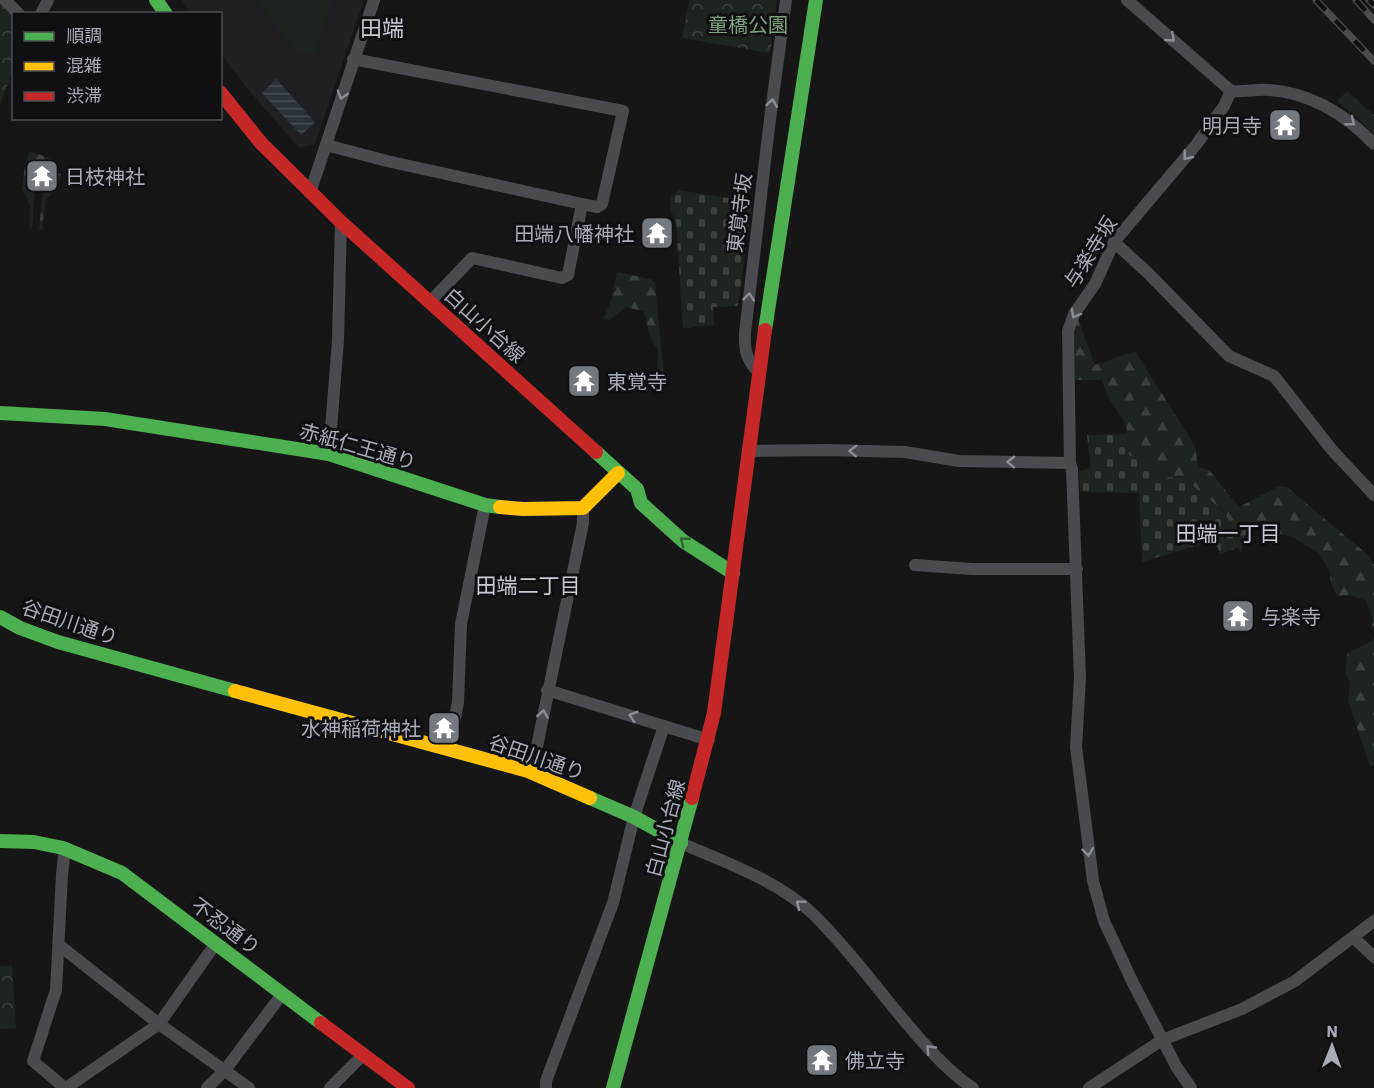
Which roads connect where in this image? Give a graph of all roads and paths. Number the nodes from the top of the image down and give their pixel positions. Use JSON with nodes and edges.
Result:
{"nodes":[{"id":1,"x":5,"y":0,"type":"edge"},
{"id":2,"x":374,"y":0,"type":"edge"},
{"id":3,"x":786,"y":0,"type":"edge"},
{"id":4,"x":816,"y":0,"type":"edge"},
{"id":5,"x":1127,"y":0,"type":"edge"},
{"id":6,"x":17,"y":12,"type":"edge"},
{"id":7,"x":353,"y":58,"type":"junction"},
{"id":8,"x":1232,"y":91,"type":"junction"},
{"id":9,"x":222,"y":94,"type":"edge"},
{"id":10,"x":1374,"y":144,"type":"edge"},
{"id":11,"x":326,"y":145,"type":"junction"},
{"id":12,"x":310,"y":193,"type":"junction"},
{"id":13,"x":582,"y":204,"type":"junction"},
{"id":14,"x":341,"y":222,"type":"junction"},
{"id":15,"x":1114,"y":242,"type":"junction"},
{"id":16,"x":430,"y":302,"type":"junction"},
{"id":17,"x":760,"y":374,"type":"junction"},
{"id":18,"x":0,"y":413,"type":"edge"},
{"id":19,"x":749,"y":451,"type":"junction"},
{"id":20,"x":329,"y":454,"type":"junction"},
{"id":21,"x":1070,"y":463,"type":"junction"},
{"id":22,"x":618,"y":473,"type":"junction"},
{"id":23,"x":1374,"y":495,"type":"edge"},
{"id":24,"x":485,"y":505,"type":"junction"},
{"id":25,"x":583,"y":508,"type":"junction"},
{"id":26,"x":915,"y":565,"type":"dead end"},
{"id":27,"x":1077,"y":569,"type":"junction"},
{"id":28,"x":733,"y":573,"type":"junction"},
{"id":29,"x":0,"y":617,"type":"edge"},
{"id":30,"x":547,"y":690,"type":"junction"},
{"id":31,"x":664,"y":726,"type":"junction"},
{"id":32,"x":709,"y":740,"type":"junction"},
{"id":33,"x":449,"y":748,"type":"junction"},
{"id":34,"x":528,"y":771,"type":"junction"},
{"id":35,"x":634,"y":817,"type":"junction"},
{"id":36,"x":0,"y":842,"type":"edge"},
{"id":37,"x":681,"y":843,"type":"junction"},
{"id":38,"x":65,"y":848,"type":"junction"},
{"id":39,"x":1374,"y":921,"type":"edge"},
{"id":40,"x":1354,"y":938,"type":"junction"},
{"id":41,"x":216,"y":943,"type":"junction"},
{"id":42,"x":59,"y":945,"type":"junction"},
{"id":43,"x":1374,"y":957,"type":"edge"},
{"id":44,"x":283,"y":993,"type":"junction"},
{"id":45,"x":159,"y":1024,"type":"junction"},
{"id":46,"x":1162,"y":1040,"type":"junction"},
{"id":47,"x":364,"y":1054,"type":"junction"},
{"id":48,"x":225,"y":1070,"type":"junction"},
{"id":49,"x":65,"y":1088,"type":"edge"},
{"id":50,"x":207,"y":1088,"type":"edge"},
{"id":51,"x":249,"y":1088,"type":"edge"},
{"id":52,"x":330,"y":1088,"type":"edge"},
{"id":53,"x":408,"y":1088,"type":"edge"},
{"id":54,"x":546,"y":1088,"type":"edge"},
{"id":55,"x":613,"y":1088,"type":"edge"},
{"id":56,"x":974,"y":1088,"type":"edge"},
{"id":57,"x":1089,"y":1088,"type":"edge"},
{"id":58,"x":1191,"y":1088,"type":"edge"}],
"edges":[{"from":1,"to":6,"type":"street"},
{"from":2,"to":7,"type":"street"},
{"from":17,"to":3,"type":"street","name":"東覚寺坂","one_way":true},
{"from":4,"to":17,"type":"main road","name":"白山小台線"},
{"from":5,"to":8,"type":"street","one_way":true},
{"from":7,"to":11,"type":"street","one_way":true},
{"from":7,"to":13,"type":"street"},
{"from":8,"to":10,"type":"street","one_way":true},
{"from":8,"to":15,"type":"street","name":"与楽寺坂","one_way":true},
{"from":9,"to":12,"type":"main road","name":"白山小台線"},
{"from":11,"to":12,"type":"street"},
{"from":11,"to":13,"type":"street"},
{"from":12,"to":14,"type":"main road","name":"白山小台線"},
{"from":13,"to":16,"type":"street"},
{"from":14,"to":16,"type":"main road","name":"白山小台線"},
{"from":14,"to":20,"type":"street"},
{"from":15,"to":21,"type":"street","name":"与楽寺坂","one_way":true},
{"from":15,"to":23,"type":"street"},
{"from":16,"to":22,"type":"main road","name":"白山小台線"},
{"from":17,"to":19,"type":"main road","name":"白山小台線"},
{"from":18,"to":20,"type":"main road","name":"赤紙仁王通り"},
{"from":21,"to":19,"type":"street","one_way":true},
{"from":19,"to":28,"type":"main road","name":"白山小台線"},
{"from":20,"to":24,"type":"main road","name":"赤紙仁王通り"},
{"from":21,"to":27,"type":"street","name":"与楽寺坂"},
{"from":22,"to":25,"type":"main road"},
{"from":28,"to":22,"type":"main road","name":"白山小台線","one_way":true},
{"from":24,"to":25,"type":"main road","name":"赤紙仁王通り"},
{"from":24,"to":33,"type":"street"},
{"from":25,"to":30,"type":"street"},
{"from":26,"to":27,"type":"street"},
{"from":27,"to":46,"type":"street","name":"与楽寺坂","one_way":true},
{"from":28,"to":32,"type":"main road","name":"白山小台線"},
{"from":29,"to":33,"type":"main road","name":"谷田川通り"},
{"from":31,"to":30,"type":"street","one_way":true},
{"from":34,"to":30,"type":"street","one_way":true},
{"from":31,"to":32,"type":"street"},
{"from":31,"to":35,"type":"street"},
{"from":32,"to":37,"type":"main road","name":"白山小台線"},
{"from":33,"to":34,"type":"main road","name":"谷田川通り"},
{"from":34,"to":35,"type":"main road","name":"谷田川通り"},
{"from":35,"to":37,"type":"main road","name":"谷田川通り"},
{"from":35,"to":54,"type":"street"},
{"from":36,"to":38,"type":"main road","name":"不忍通り"},
{"from":37,"to":55,"type":"main road","name":"白山小台線"},
{"from":56,"to":37,"type":"street","name":"谷田川通り","one_way":true},
{"from":38,"to":41,"type":"main road","name":"不忍通り"},
{"from":38,"to":42,"type":"street"},
{"from":39,"to":40,"type":"street"},
{"from":40,"to":43,"type":"street"},
{"from":40,"to":46,"type":"street"},
{"from":41,"to":44,"type":"main road","name":"不忍通り"},
{"from":41,"to":45,"type":"street"},
{"from":42,"to":45,"type":"street"},
{"from":42,"to":49,"type":"street"},
{"from":44,"to":47,"type":"main road","name":"不忍通り"},
{"from":44,"to":48,"type":"street"},
{"from":45,"to":48,"type":"street"},
{"from":45,"to":49,"type":"street"},
{"from":46,"to":57,"type":"street"},
{"from":46,"to":58,"type":"street","name":"与楽寺坂"},
{"from":47,"to":52,"type":"street"},
{"from":47,"to":53,"type":"main road","name":"不忍通り"},
{"from":48,"to":50,"type":"street"},
{"from":48,"to":51,"type":"street"}]}
